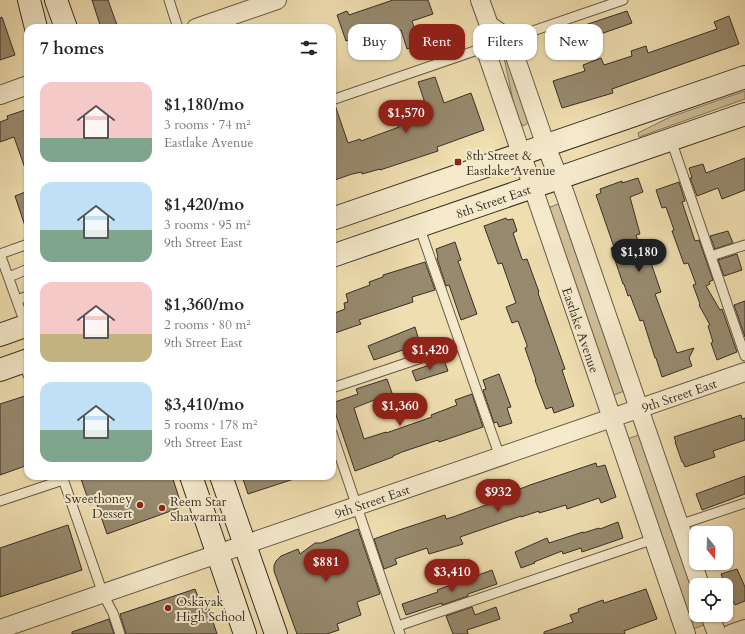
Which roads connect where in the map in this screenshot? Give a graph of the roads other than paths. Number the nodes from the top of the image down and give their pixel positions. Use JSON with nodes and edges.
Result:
{"nodes":[{"id":1,"x":29,"y":0,"type":"edge"},
{"id":2,"x":56,"y":0,"type":"edge"},
{"id":3,"x":169,"y":0,"type":"edge"},
{"id":4,"x":277,"y":0,"type":"edge"},
{"id":5,"x":480,"y":0,"type":"edge"},
{"id":6,"x":623,"y":0,"type":"edge"},
{"id":7,"x":35,"y":24,"type":"edge"},
{"id":8,"x":65,"y":24,"type":"edge"},
{"id":9,"x":177,"y":24,"type":"edge"},
{"id":10,"x":208,"y":24,"type":"edge"},
{"id":11,"x":489,"y":24,"type":"edge"},
{"id":12,"x":537,"y":29,"type":"edge"},
{"id":13,"x":473,"y":52,"type":"edge"},
{"id":14,"x":489,"y":60,"type":"edge"},
{"id":15,"x":516,"y":60,"type":"edge"},
{"id":16,"x":745,"y":77,"type":"edge"},
{"id":17,"x":24,"y":86,"type":"edge"},
{"id":18,"x":0,"y":95,"type":"edge"},
{"id":19,"x":336,"y":99,"type":"edge"},
{"id":20,"x":745,"y":114,"type":"edge"},
{"id":21,"x":671,"y":140,"type":"junction"},
{"id":22,"x":546,"y":146,"type":"junction"},
{"id":23,"x":522,"y":154,"type":"junction"},
{"id":24,"x":559,"y":178,"type":"junction"},
{"id":25,"x":532,"y":187,"type":"junction"},
{"id":26,"x":336,"y":218,"type":"edge"},
{"id":27,"x":419,"y":226,"type":"junction"},
{"id":28,"x":24,"y":245,"type":"edge"},
{"id":29,"x":745,"y":245,"type":"edge"},
{"id":30,"x":0,"y":254,"type":"edge"},
{"id":31,"x":336,"y":255,"type":"edge"},
{"id":32,"x":711,"y":256,"type":"junction"},
{"id":33,"x":24,"y":271,"type":"edge"},
{"id":34,"x":9,"y":277,"type":"junction"},
{"id":35,"x":24,"y":297,"type":"edge"},
{"id":36,"x":17,"y":300,"type":"junction"},
{"id":37,"x":24,"y":318,"type":"edge"},
{"id":38,"x":24,"y":327,"type":"edge"},
{"id":39,"x":0,"y":335,"type":"edge"},
{"id":40,"x":460,"y":345,"type":"junction"},
{"id":41,"x":745,"y":356,"type":"edge"},
{"id":42,"x":24,"y":366,"type":"edge"},
{"id":43,"x":0,"y":370,"type":"edge"},
{"id":44,"x":745,"y":372,"type":"edge"},
{"id":45,"x":336,"y":387,"type":"edge"},
{"id":46,"x":639,"y":409,"type":"junction"},
{"id":47,"x":612,"y":418,"type":"junction"},
{"id":48,"x":336,"y":445,"type":"edge"},
{"id":49,"x":500,"y":457,"type":"junction"},
{"id":50,"x":57,"y":480,"type":"edge"},
{"id":51,"x":63,"y":480,"type":"edge"},
{"id":52,"x":192,"y":480,"type":"edge"},
{"id":53,"x":222,"y":480,"type":"edge"},
{"id":54,"x":0,"y":501,"type":"edge"},
{"id":55,"x":745,"y":503,"type":"edge"},
{"id":56,"x":357,"y":506,"type":"junction"},
{"id":57,"x":679,"y":526,"type":"junction"},
{"id":58,"x":654,"y":539,"type":"junction"},
{"id":59,"x":245,"y":544,"type":"junction"},
{"id":60,"x":218,"y":554,"type":"junction"},
{"id":61,"x":698,"y":578,"type":"edge"},
{"id":62,"x":103,"y":594,"type":"junction"},
{"id":63,"x":713,"y":622,"type":"edge"},
{"id":64,"x":0,"y":629,"type":"edge"},
{"id":65,"x":745,"y":629,"type":"edge"},
{"id":66,"x":399,"y":630,"type":"edge"},
{"id":67,"x":120,"y":634,"type":"edge"},
{"id":68,"x":245,"y":634,"type":"edge"},
{"id":69,"x":276,"y":634,"type":"edge"},
{"id":70,"x":686,"y":634,"type":"edge"},
{"id":71,"x":717,"y":634,"type":"edge"},
{"id":72,"x":731,"y":634,"type":"edge"}],
"edges":[{"from":1,"to":7,"type":"main road"},
{"from":2,"to":8,"type":"main road"},
{"from":3,"to":9,"type":"lane"},
{"from":4,"to":10,"type":"street"},
{"from":5,"to":11,"type":"street","name":"Eastlake Avenue"},
{"from":6,"to":12,"type":"lane"},
{"from":13,"to":19,"type":"lane"},
{"from":14,"to":23,"type":"street","name":"Eastlake Avenue"},
{"from":15,"to":22,"type":"street"},
{"from":16,"to":22,"type":"main road"},
{"from":17,"to":18,"type":"street"},
{"from":20,"to":21,"type":"main road","name":"8th Street East"},
{"from":21,"to":24,"type":"main road","name":"8th Street East"},
{"from":21,"to":32,"type":"lane"},
{"from":22,"to":23,"type":"main road"},
{"from":22,"to":24,"type":"street"},
{"from":23,"to":25,"type":"street","name":"Eastlake Avenue"},
{"from":23,"to":26,"type":"main road"},
{"from":24,"to":25,"type":"main road","name":"8th Street East"},
{"from":24,"to":46,"type":"street"},
{"from":25,"to":27,"type":"main road","name":"8th Street East"},
{"from":25,"to":47,"type":"street","name":"Eastlake Avenue"},
{"from":27,"to":31,"type":"main road","name":"8th Street East"},
{"from":27,"to":40,"type":"lane"},
{"from":28,"to":30,"type":"lane"},
{"from":29,"to":32,"type":"lane"},
{"from":30,"to":34,"type":"lane"},
{"from":32,"to":41,"type":"lane"},
{"from":33,"to":34,"type":"lane"},
{"from":34,"to":36,"type":"lane"},
{"from":35,"to":36,"type":"lane"},
{"from":36,"to":37,"type":"lane"},
{"from":38,"to":39,"type":"main road"},
{"from":40,"to":45,"type":"lane"},
{"from":40,"to":49,"type":"lane"},
{"from":42,"to":43,"type":"main road"},
{"from":44,"to":46,"type":"street","name":"9th Street East"},
{"from":46,"to":47,"type":"street","name":"9th Street East"},
{"from":46,"to":57,"type":"street"},
{"from":47,"to":49,"type":"street","name":"9th Street East"},
{"from":47,"to":58,"type":"street","name":"Eastlake Avenue"},
{"from":48,"to":56,"type":"lane"},
{"from":49,"to":56,"type":"street","name":"9th Street East"},
{"from":50,"to":54,"type":"lane"},
{"from":51,"to":62,"type":"lane"},
{"from":52,"to":60,"type":"main road"},
{"from":53,"to":59,"type":"main road"},
{"from":55,"to":57,"type":"lane"},
{"from":56,"to":59,"type":"street","name":"9th Street East"},
{"from":56,"to":66,"type":"lane"},
{"from":57,"to":61,"type":"street"},
{"from":58,"to":66,"type":"lane"},
{"from":58,"to":70,"type":"street","name":"Eastlake Avenue"},
{"from":59,"to":60,"type":"street","name":"9th Street East"},
{"from":59,"to":69,"type":"main road"},
{"from":60,"to":62,"type":"street","name":"9th Street East"},
{"from":60,"to":68,"type":"main road"},
{"from":62,"to":64,"type":"street","name":"9th Street East"},
{"from":62,"to":67,"type":"lane"},
{"from":63,"to":71,"type":"street"},
{"from":65,"to":72,"type":"street"}]}
